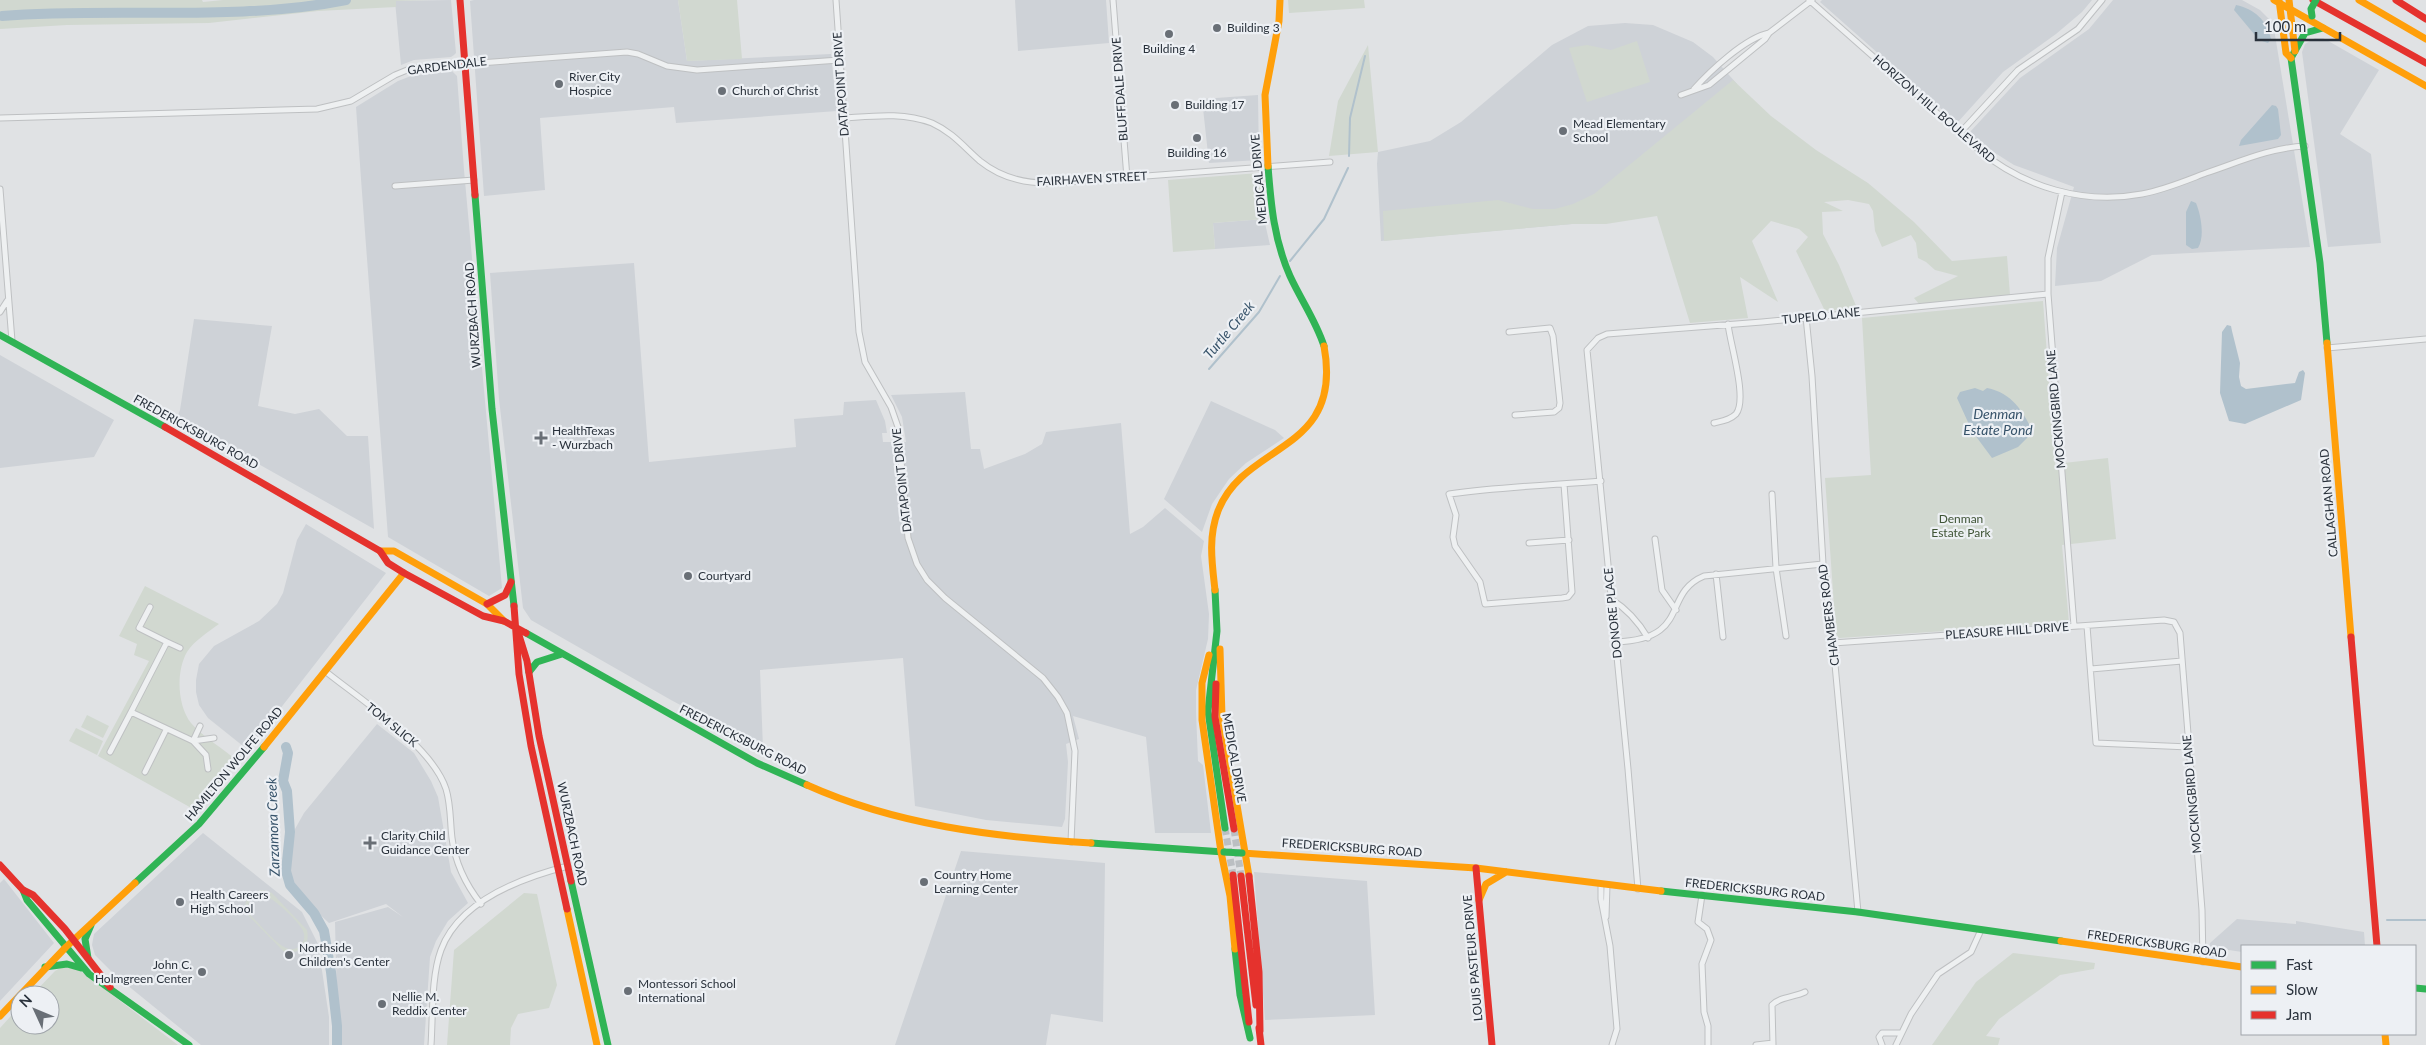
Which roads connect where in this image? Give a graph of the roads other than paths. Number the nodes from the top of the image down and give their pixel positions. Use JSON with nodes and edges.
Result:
{"nodes":[{"id":1,"x":460,"y":0,"type":"edge"},
{"id":2,"x":836,"y":0,"type":"edge"},
{"id":3,"x":1113,"y":0,"type":"edge"},
{"id":4,"x":1280,"y":0,"type":"edge"},
{"id":5,"x":1811,"y":0,"type":"edge"},
{"id":6,"x":2102,"y":0,"type":"edge"},
{"id":7,"x":2314,"y":0,"type":"edge"},
{"id":8,"x":2359,"y":0,"type":"edge"},
{"id":9,"x":2396,"y":0,"type":"edge"},
{"id":10,"x":2278,"y":1,"type":"edge"},
{"id":11,"x":2290,"y":4,"type":"edge"},
{"id":12,"x":2426,"y":19,"type":"edge"},
{"id":13,"x":2320,"y":26,"type":"junction"},
{"id":14,"x":1768,"y":33,"type":"junction"},
{"id":15,"x":2425,"y":38,"type":"edge"},
{"id":16,"x":2293,"y":55,"type":"junction"},
{"id":17,"x":839,"y":60,"type":"junction"},
{"id":18,"x":464,"y":63,"type":"junction"},
{"id":19,"x":2426,"y":63,"type":"edge"},
{"id":20,"x":1718,"y":66,"type":"junction"},
{"id":21,"x":1724,"y":73,"type":"junction"},
{"id":22,"x":2426,"y":86,"type":"edge"},
{"id":23,"x":1694,"y":90,"type":"junction"},
{"id":24,"x":1681,"y":95,"type":"dead end"},
{"id":25,"x":0,"y":118,"type":"edge"},
{"id":26,"x":844,"y":118,"type":"junction"},
{"id":27,"x":1960,"y":134,"type":"junction"},
{"id":28,"x":2304,"y":146,"type":"junction"},
{"id":29,"x":1330,"y":162,"type":"dead end"},
{"id":30,"x":1268,"y":166,"type":"junction"},
{"id":31,"x":1127,"y":178,"type":"junction"},
{"id":32,"x":474,"y":180,"type":"junction"},
{"id":33,"x":395,"y":186,"type":"dead end"},
{"id":34,"x":0,"y":189,"type":"edge"},
{"id":35,"x":2062,"y":192,"type":"junction"},
{"id":36,"x":2048,"y":294,"type":"junction"},
{"id":37,"x":8,"y":298,"type":"junction"},
{"id":38,"x":0,"y":312,"type":"edge"},
{"id":39,"x":1806,"y":317,"type":"junction"},
{"id":40,"x":1728,"y":324,"type":"junction"},
{"id":41,"x":1509,"y":332,"type":"dead end"},
{"id":42,"x":0,"y":335,"type":"edge"},
{"id":43,"x":2426,"y":339,"type":"edge"},
{"id":44,"x":1596,"y":340,"type":"joint"},
{"id":45,"x":12,"y":341,"type":"junction"},
{"id":46,"x":2327,"y":348,"type":"junction"},
{"id":47,"x":1515,"y":415,"type":"dead end"},
{"id":48,"x":1714,"y":422,"type":"dead end"},
{"id":49,"x":1601,"y":481,"type":"junction"},
{"id":50,"x":1564,"y":484,"type":"junction"},
{"id":51,"x":1772,"y":494,"type":"dead end"},
{"id":52,"x":1655,"y":539,"type":"dead end"},
{"id":53,"x":1569,"y":540,"type":"junction"},
{"id":54,"x":1529,"y":543,"type":"dead end"},
{"id":55,"x":380,"y":551,"type":"junction"},
{"id":56,"x":1823,"y":564,"type":"junction"},
{"id":57,"x":423,"y":568,"type":"junction"},
{"id":58,"x":1776,"y":568,"type":"junction"},
{"id":59,"x":404,"y":573,"type":"junction"},
{"id":60,"x":1716,"y":574,"type":"junction"},
{"id":61,"x":511,"y":582,"type":"junction"},
{"id":62,"x":1611,"y":599,"type":"junction"},
{"id":63,"x":487,"y":604,"type":"junction"},
{"id":64,"x":150,"y":607,"type":"dead end"},
{"id":65,"x":1676,"y":610,"type":"junction"},
{"id":66,"x":504,"y":621,"type":"junction"},
{"id":67,"x":2074,"y":626,"type":"junction"},
{"id":68,"x":2088,"y":626,"type":"junction"},
{"id":69,"x":2178,"y":626,"type":"joint"},
{"id":70,"x":516,"y":628,"type":"junction"},
{"id":71,"x":1217,"y":631,"type":"junction"},
{"id":72,"x":1786,"y":636,"type":"dead end"},
{"id":73,"x":1648,"y":638,"type":"junction"},
{"id":74,"x":1723,"y":638,"type":"dead end"},
{"id":75,"x":167,"y":642,"type":"junction"},
{"id":76,"x":1616,"y":642,"type":"junction"},
{"id":77,"x":1833,"y":643,"type":"junction"},
{"id":78,"x":180,"y":648,"type":"dead end"},
{"id":79,"x":1220,"y":649,"type":"junction"},
{"id":80,"x":562,"y":654,"type":"junction"},
{"id":81,"x":2182,"y":661,"type":"junction"},
{"id":82,"x":2091,"y":669,"type":"junction"},
{"id":83,"x":325,"y":671,"type":"junction"},
{"id":84,"x":529,"y":672,"type":"junction"},
{"id":85,"x":131,"y":712,"type":"junction"},
{"id":86,"x":200,"y":726,"type":"dead end"},
{"id":87,"x":166,"y":730,"type":"junction"},
{"id":88,"x":214,"y":738,"type":"dead end"},
{"id":89,"x":194,"y":741,"type":"junction"},
{"id":90,"x":2189,"y":747,"type":"junction"},
{"id":91,"x":110,"y":752,"type":"dead end"},
{"id":92,"x":208,"y":769,"type":"dead end"},
{"id":93,"x":145,"y":772,"type":"dead end"},
{"id":94,"x":1225,"y":828,"type":"tunnel mouth"},
{"id":95,"x":1234,"y":829,"type":"tunnel mouth"},
{"id":96,"x":1071,"y":842,"type":"junction"},
{"id":97,"x":1222,"y":852,"type":"junction"},
{"id":98,"x":1244,"y":853,"type":"junction"},
{"id":99,"x":0,"y":865,"type":"edge"},
{"id":100,"x":568,"y":866,"type":"junction"},
{"id":101,"x":1476,"y":868,"type":"junction"},
{"id":102,"x":558,"y":869,"type":"junction"},
{"id":103,"x":1506,"y":872,"type":"junction"},
{"id":104,"x":1604,"y":885,"type":"junction"},
{"id":105,"x":1638,"y":889,"type":"junction"},
{"id":106,"x":23,"y":890,"type":"junction"},
{"id":107,"x":1702,"y":895,"type":"junction"},
{"id":108,"x":1479,"y":900,"type":"junction"},
{"id":109,"x":480,"y":904,"type":"junction"},
{"id":110,"x":1858,"y":912,"type":"junction"},
{"id":111,"x":92,"y":922,"type":"junction"},
{"id":112,"x":1981,"y":930,"type":"junction"},
{"id":113,"x":72,"y":940,"type":"junction"},
{"id":114,"x":2377,"y":945,"type":"edge"},
{"id":115,"x":66,"y":947,"type":"junction"},
{"id":116,"x":88,"y":961,"type":"junction"},
{"id":117,"x":2203,"y":962,"type":"junction"},
{"id":118,"x":45,"y":967,"type":"junction"},
{"id":119,"x":2241,"y":967,"type":"edge"},
{"id":120,"x":85,"y":969,"type":"junction"},
{"id":121,"x":110,"y":987,"type":"junction"},
{"id":122,"x":1805,"y":992,"type":"dead end"},
{"id":123,"x":0,"y":1016,"type":"edge"},
{"id":124,"x":1260,"y":1032,"type":"junction"},
{"id":125,"x":1900,"y":1033,"type":"junction"},
{"id":126,"x":1251,"y":1041,"type":"edge"},
{"id":127,"x":1773,"y":1044,"type":"edge"},
{"id":128,"x":189,"y":1045,"type":"edge"},
{"id":129,"x":431,"y":1045,"type":"edge"},
{"id":130,"x":597,"y":1045,"type":"edge"},
{"id":131,"x":608,"y":1045,"type":"edge"},
{"id":132,"x":1261,"y":1045,"type":"edge"},
{"id":133,"x":1492,"y":1045,"type":"edge"},
{"id":134,"x":1612,"y":1045,"type":"edge"},
{"id":135,"x":1708,"y":1045,"type":"edge"},
{"id":136,"x":1756,"y":1045,"type":"edge"},
{"id":137,"x":1882,"y":1045,"type":"edge"},
{"id":138,"x":1896,"y":1045,"type":"edge"}],
"edges":[{"from":1,"to":18,"type":"main road","name":"WURZBACH ROAD"},
{"from":2,"to":17,"type":"street","name":"DATAPOINT DRIVE"},
{"from":3,"to":31,"type":"street","name":"BLUFFDALE DRIVE"},
{"from":4,"to":30,"type":"main road","name":"MEDICAL DRIVE"},
{"from":5,"to":14,"type":"street"},
{"from":5,"to":27,"type":"street","name":"HORIZON HILL BOULEVARD"},
{"from":6,"to":27,"type":"street"},
{"from":7,"to":13,"type":"main road","bridge":true},
{"from":7,"to":19,"type":"main road"},
{"from":8,"to":15,"type":"main road"},
{"from":9,"to":12,"type":"main road"},
{"from":10,"to":11,"type":"main road"},
{"from":10,"to":16,"type":"main road","name":"CALLAGHAN ROAD"},
{"from":11,"to":13,"type":"main road"},
{"from":11,"to":16,"type":"main road","name":"CALLAGHAN ROAD"},
{"from":13,"to":16,"type":"main road"},
{"from":13,"to":22,"type":"main road"},
{"from":14,"to":20,"type":"street"},
{"from":14,"to":21,"type":"street"},
{"from":16,"to":28,"type":"main road","name":"CALLAGHAN ROAD"},
{"from":17,"to":18,"type":"street","name":"GARDENDALE"},
{"from":17,"to":26,"type":"street","name":"DATAPOINT DRIVE"},
{"from":18,"to":25,"type":"street","name":"GARDENDALE"},
{"from":18,"to":32,"type":"main road","name":"WURZBACH ROAD"},
{"from":20,"to":21,"type":"street"},
{"from":20,"to":23,"type":"street"},
{"from":21,"to":23,"type":"street"},
{"from":23,"to":24,"type":"street"},
{"from":26,"to":31,"type":"street","name":"FAIRHAVEN STREET"},
{"from":26,"to":96,"type":"street","name":"DATAPOINT DRIVE"},
{"from":27,"to":35,"type":"street","name":"HORIZON HILL BOULEVARD"},
{"from":28,"to":35,"type":"street","name":"HORIZON HILL BOULEVARD"},
{"from":28,"to":46,"type":"main road","name":"CALLAGHAN ROAD"},
{"from":29,"to":30,"type":"street","name":"FAIRHAVEN STREET"},
{"from":30,"to":31,"type":"street","name":"FAIRHAVEN STREET"},
{"from":30,"to":71,"type":"main road","name":"MEDICAL DRIVE"},
{"from":32,"to":33,"type":"street"},
{"from":32,"to":61,"type":"main road","name":"WURZBACH ROAD"},
{"from":34,"to":37,"type":"street"},
{"from":35,"to":36,"type":"street","name":"MOCKINGBIRD LANE"},
{"from":36,"to":39,"type":"street","name":"TUPELO LANE"},
{"from":36,"to":67,"type":"street","name":"MOCKINGBIRD LANE"},
{"from":37,"to":38,"type":"street"},
{"from":37,"to":45,"type":"street"},
{"from":39,"to":40,"type":"street","name":"TUPELO LANE"},
{"from":39,"to":56,"type":"street","name":"CHAMBERS ROAD"},
{"from":40,"to":44,"type":"street","name":"TUPELO LANE"},
{"from":40,"to":48,"type":"street"},
{"from":41,"to":47,"type":"street"},
{"from":42,"to":45,"type":"main road","name":"FREDERICKSBURG ROAD"},
{"from":43,"to":46,"type":"street"},
{"from":44,"to":49,"type":"street","name":"DONORE PLACE"},
{"from":45,"to":55,"type":"main road","name":"FREDERICKSBURG ROAD"},
{"from":46,"to":114,"type":"main road","name":"CALLAGHAN ROAD"},
{"from":49,"to":50,"type":"street"},
{"from":49,"to":62,"type":"street","name":"DONORE PLACE"},
{"from":50,"to":53,"type":"street"},
{"from":50,"to":53,"type":"street"},
{"from":51,"to":58,"type":"street"},
{"from":52,"to":65,"type":"street"},
{"from":53,"to":54,"type":"street"},
{"from":55,"to":57,"type":"main road","name":"FREDERICKSBURG ROAD"},
{"from":55,"to":59,"type":"main road","name":"FREDERICKSBURG ROAD"},
{"from":56,"to":58,"type":"street"},
{"from":56,"to":77,"type":"street","name":"CHAMBERS ROAD"},
{"from":57,"to":59,"type":"main road"},
{"from":57,"to":63,"type":"main road","name":"FREDERICKSBURG ROAD"},
{"from":58,"to":60,"type":"street"},
{"from":58,"to":72,"type":"street"},
{"from":59,"to":66,"type":"main road","name":"FREDERICKSBURG ROAD"},
{"from":59,"to":83,"type":"main road","name":"HAMILTON WOLFE ROAD"},
{"from":60,"to":65,"type":"street"},
{"from":60,"to":74,"type":"street"},
{"from":61,"to":63,"type":"main road"},
{"from":61,"to":70,"type":"main road","name":"WURZBACH ROAD"},
{"from":62,"to":73,"type":"street"},
{"from":62,"to":76,"type":"street","name":"DONORE PLACE"},
{"from":63,"to":66,"type":"main road","name":"FREDERICKSBURG ROAD"},
{"from":64,"to":75,"type":"street"},
{"from":65,"to":73,"type":"street"},
{"from":66,"to":70,"type":"main road","name":"FREDERICKSBURG ROAD"},
{"from":67,"to":68,"type":"street","name":"PLEASURE HILL DRIVE"},
{"from":67,"to":77,"type":"street","name":"PLEASURE HILL DRIVE"},
{"from":68,"to":69,"type":"street","name":"PLEASURE HILL DRIVE"},
{"from":68,"to":82,"type":"street"},
{"from":69,"to":81,"type":"street","name":"MOCKINGBIRD LANE"},
{"from":70,"to":80,"type":"main road","name":"FREDERICKSBURG ROAD"},
{"from":70,"to":84,"type":"main road","name":"WURZBACH ROAD"},
{"from":70,"to":102,"type":"main road","name":"WURZBACH ROAD"},
{"from":71,"to":79,"type":"main road","name":"MEDICAL DRIVE"},
{"from":71,"to":94,"type":"main road","name":"MEDICAL DRIVE"},
{"from":71,"to":97,"type":"main road"},
{"from":73,"to":76,"type":"street"},
{"from":75,"to":78,"type":"street"},
{"from":75,"to":85,"type":"street"},
{"from":76,"to":105,"type":"street","name":"DONORE PLACE"},
{"from":77,"to":110,"type":"street","name":"CHAMBERS ROAD"},
{"from":79,"to":95,"type":"main road","name":"MEDICAL DRIVE"},
{"from":79,"to":98,"type":"main road"},
{"from":80,"to":84,"type":"main road"},
{"from":80,"to":96,"type":"main road","name":"FREDERICKSBURG ROAD"},
{"from":81,"to":82,"type":"street"},
{"from":81,"to":90,"type":"street","name":"MOCKINGBIRD LANE"},
{"from":82,"to":90,"type":"street"},
{"from":83,"to":109,"type":"street","name":"TOM SLICK"},
{"from":83,"to":111,"type":"main road","name":"HAMILTON WOLFE ROAD"},
{"from":84,"to":100,"type":"main road","name":"WURZBACH ROAD"},
{"from":85,"to":87,"type":"street"},
{"from":85,"to":91,"type":"street"},
{"from":86,"to":89,"type":"street"},
{"from":87,"to":89,"type":"street"},
{"from":87,"to":93,"type":"street"},
{"from":88,"to":89,"type":"street"},
{"from":89,"to":92,"type":"street"},
{"from":90,"to":117,"type":"street","name":"MOCKINGBIRD LANE"},
{"from":96,"to":97,"type":"main road","name":"FREDERICKSBURG ROAD"},
{"from":97,"to":98,"type":"main road","name":"FREDERICKSBURG ROAD","bridge":true},
{"from":97,"to":126,"type":"main road"},
{"from":98,"to":101,"type":"main road","name":"FREDERICKSBURG ROAD"},
{"from":98,"to":124,"type":"main road"},
{"from":99,"to":106,"type":"main road"},
{"from":100,"to":102,"type":"street"},
{"from":100,"to":131,"type":"main road","name":"WURZBACH ROAD"},
{"from":101,"to":103,"type":"main road","name":"FREDERICKSBURG ROAD"},
{"from":101,"to":108,"type":"main road","name":"LOUIS PASTEUR DRIVE"},
{"from":102,"to":109,"type":"street"},
{"from":102,"to":130,"type":"main road","name":"WURZBACH ROAD"},
{"from":103,"to":104,"type":"main road","name":"FREDERICKSBURG ROAD"},
{"from":103,"to":108,"type":"main road"},
{"from":104,"to":105,"type":"main road","name":"FREDERICKSBURG ROAD"},
{"from":104,"to":134,"type":"street"},
{"from":105,"to":107,"type":"main road","name":"FREDERICKSBURG ROAD"},
{"from":106,"to":113,"type":"main road"},
{"from":106,"to":115,"type":"main road"},
{"from":107,"to":110,"type":"main road","name":"FREDERICKSBURG ROAD"},
{"from":107,"to":135,"type":"street"},
{"from":108,"to":133,"type":"main road","name":"LOUIS PASTEUR DRIVE"},
{"from":109,"to":129,"type":"street"},
{"from":110,"to":112,"type":"main road","name":"FREDERICKSBURG ROAD"},
{"from":111,"to":113,"type":"main road","name":"HAMILTON WOLFE ROAD"},
{"from":111,"to":116,"type":"main road"},
{"from":112,"to":117,"type":"main road","name":"FREDERICKSBURG ROAD"},
{"from":112,"to":125,"type":"street"},
{"from":113,"to":115,"type":"main road","name":"HAMILTON WOLFE ROAD"},
{"from":113,"to":116,"type":"main road"},
{"from":115,"to":118,"type":"main road","name":"HAMILTON WOLFE ROAD"},
{"from":115,"to":120,"type":"main road"},
{"from":116,"to":121,"type":"main road"},
{"from":117,"to":119,"type":"main road","name":"FREDERICKSBURG ROAD"},
{"from":118,"to":120,"type":"main road"},
{"from":118,"to":123,"type":"main road","name":"HAMILTON WOLFE ROAD"},
{"from":120,"to":121,"type":"main road"},
{"from":121,"to":128,"type":"main road"},
{"from":122,"to":127,"type":"street"},
{"from":124,"to":126,"type":"main road"},
{"from":124,"to":132,"type":"main road"},
{"from":125,"to":137,"type":"street"},
{"from":125,"to":138,"type":"street"},
{"from":127,"to":136,"type":"street"}]}
